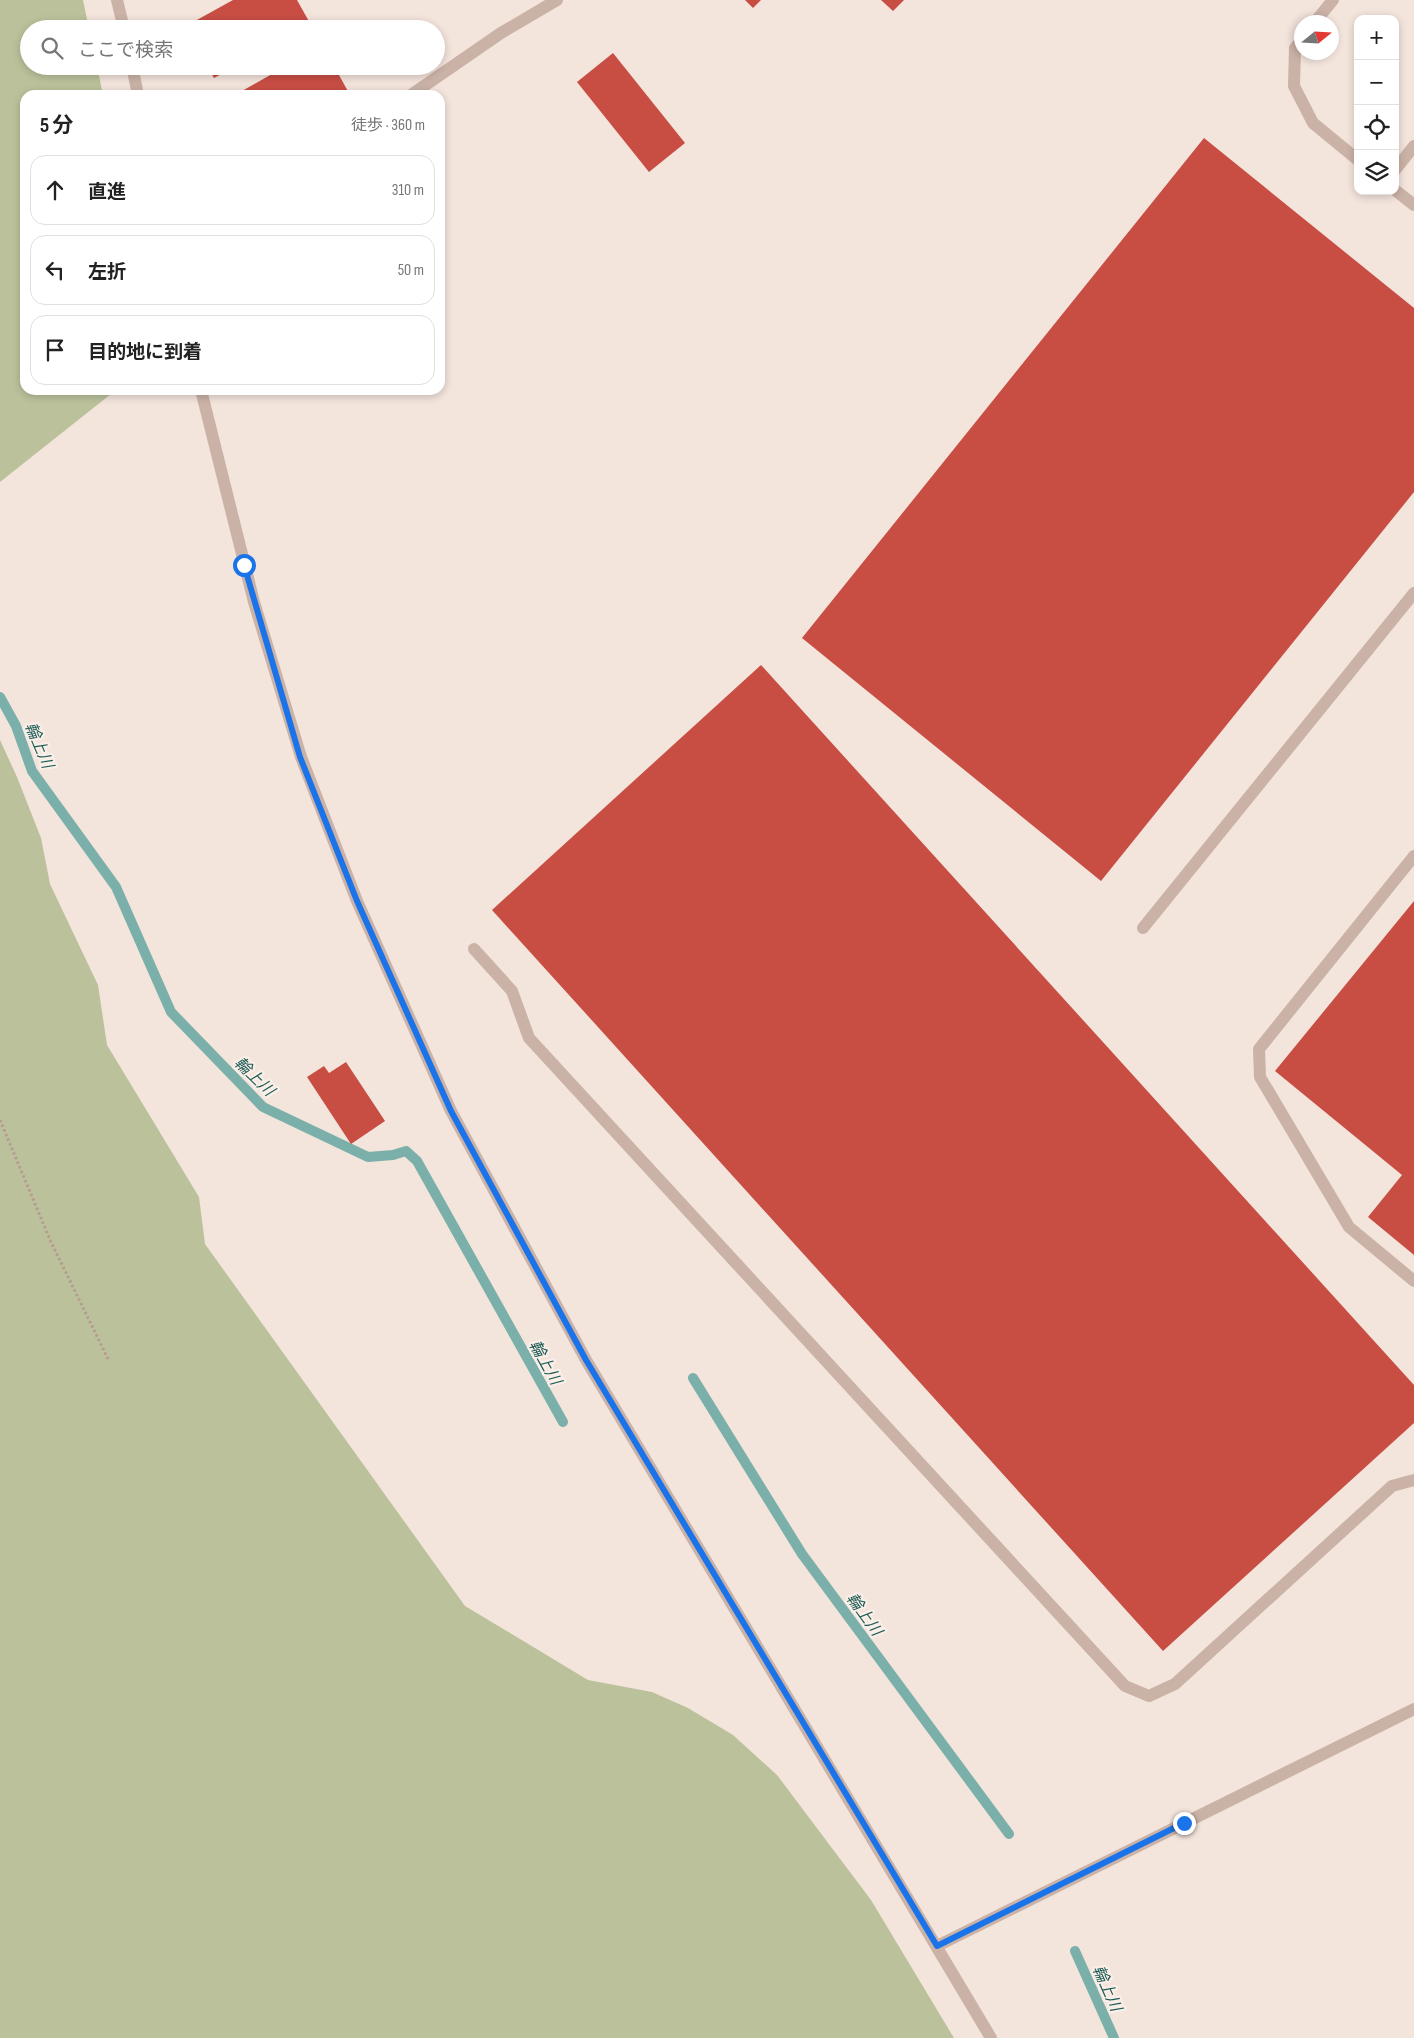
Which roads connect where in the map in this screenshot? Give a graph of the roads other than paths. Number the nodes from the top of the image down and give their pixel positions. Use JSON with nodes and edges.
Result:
{"nodes":[{"id":1,"x":117,"y":0,"type":"edge"},
{"id":2,"x":557,"y":0,"type":"edge"},
{"id":3,"x":1333,"y":0,"type":"edge"},
{"id":4,"x":1321,"y":15,"type":"edge"},
{"id":5,"x":122,"y":20,"type":"edge"},
{"id":6,"x":1295,"y":60,"type":"edge"},
{"id":7,"x":445,"y":72,"type":"edge"},
{"id":8,"x":134,"y":75,"type":"edge"},
{"id":9,"x":441,"y":75,"type":"edge"},
{"id":10,"x":137,"y":90,"type":"edge"},
{"id":11,"x":418,"y":90,"type":"edge"},
{"id":12,"x":1414,"y":146,"type":"edge"},
{"id":13,"x":1354,"y":157,"type":"edge"},
{"id":14,"x":1399,"y":165,"type":"edge"},
{"id":15,"x":1399,"y":193,"type":"edge"},
{"id":16,"x":1414,"y":205,"type":"edge"},
{"id":17,"x":202,"y":395,"type":"edge"},
{"id":18,"x":1414,"y":593,"type":"edge"},
{"id":19,"x":1414,"y":856,"type":"edge"},
{"id":20,"x":1143,"y":928,"type":"dead end"},
{"id":21,"x":474,"y":949,"type":"dead end"},
{"id":22,"x":1414,"y":1281,"type":"edge"},
{"id":23,"x":1414,"y":1480,"type":"edge"},
{"id":24,"x":1414,"y":1709,"type":"edge"},
{"id":25,"x":937,"y":1946,"type":"junction"},
{"id":26,"x":991,"y":2038,"type":"edge"}],
"edges":[{"from":1,"to":5,"type":"street"},
{"from":2,"to":7,"type":"street"},
{"from":3,"to":4,"type":"street"},
{"from":6,"to":13,"type":"street"},
{"from":8,"to":10,"type":"street"},
{"from":9,"to":11,"type":"street"},
{"from":12,"to":14,"type":"street"},
{"from":15,"to":16,"type":"street"},
{"from":17,"to":25,"type":"street"},
{"from":18,"to":20,"type":"street"},
{"from":19,"to":22,"type":"street"},
{"from":21,"to":23,"type":"street"},
{"from":24,"to":25,"type":"street"},
{"from":25,"to":26,"type":"street"}]}
